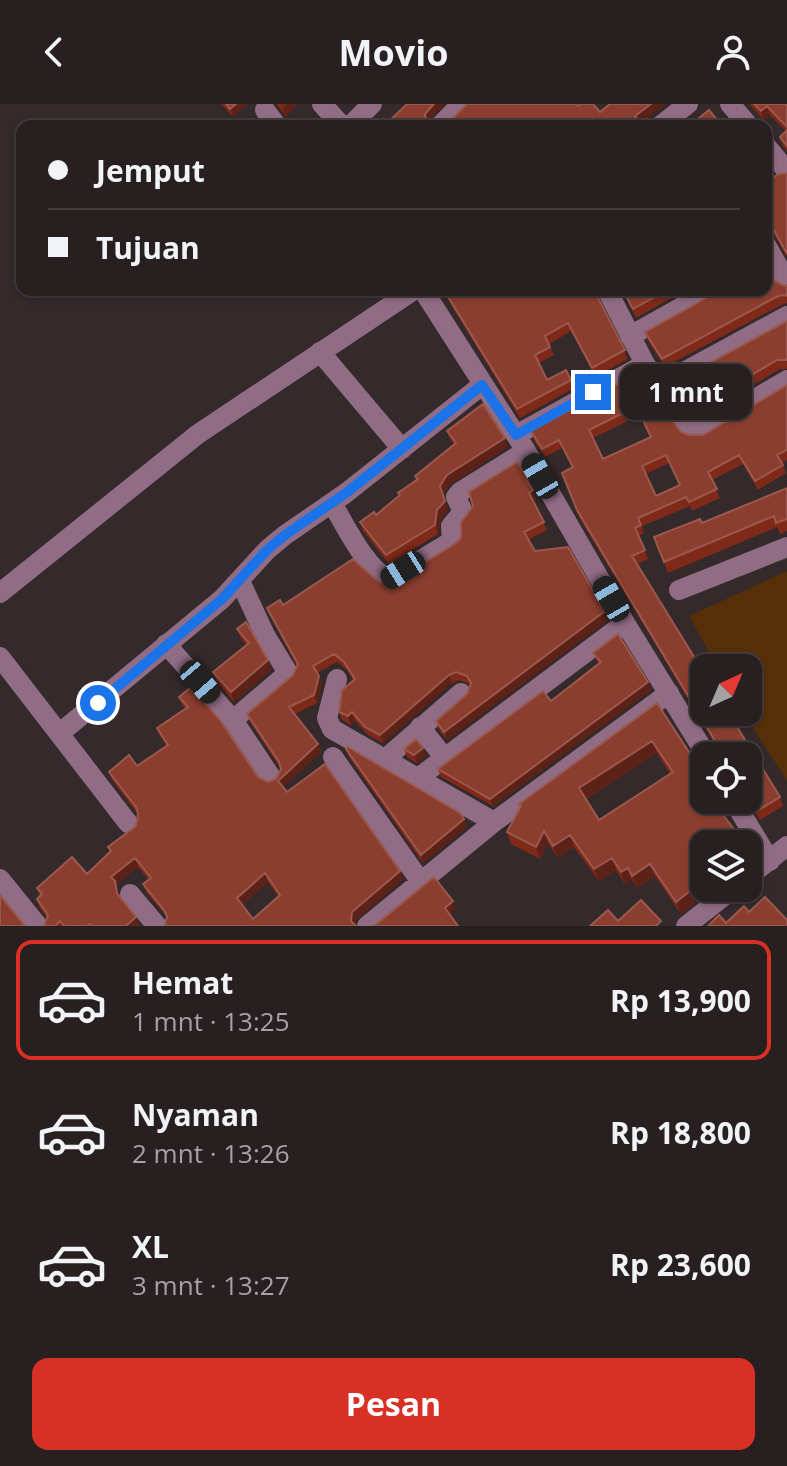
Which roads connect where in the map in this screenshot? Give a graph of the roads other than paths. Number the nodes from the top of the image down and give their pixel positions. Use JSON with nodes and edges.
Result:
{"nodes":[{"id":1,"x":322,"y":104,"type":"edge"},
{"id":2,"x":372,"y":104,"type":"edge"},
{"id":3,"x":461,"y":104,"type":"edge"},
{"id":4,"x":688,"y":104,"type":"edge"},
{"id":5,"x":730,"y":104,"type":"edge"},
{"id":6,"x":337,"y":120,"type":"edge"},
{"id":7,"x":356,"y":120,"type":"edge"},
{"id":8,"x":446,"y":120,"type":"edge"},
{"id":9,"x":668,"y":120,"type":"edge"},
{"id":10,"x":744,"y":120,"type":"edge"},
{"id":11,"x":772,"y":260,"type":"edge"},
{"id":12,"x":787,"y":282,"type":"edge"},
{"id":13,"x":405,"y":296,"type":"edge"},
{"id":14,"x":427,"y":296,"type":"edge"},
{"id":15,"x":610,"y":296,"type":"edge"},
{"id":16,"x":701,"y":296,"type":"edge"},
{"id":17,"x":787,"y":316,"type":"edge"},
{"id":18,"x":630,"y":336,"type":"junction"},
{"id":19,"x":320,"y":352,"type":"junction"},
{"id":20,"x":645,"y":364,"type":"junction"},
{"id":21,"x":787,"y":380,"type":"edge"},
{"id":22,"x":482,"y":385,"type":"junction"},
{"id":23,"x":660,"y":385,"type":"junction"},
{"id":24,"x":521,"y":443,"type":"junction"},
{"id":25,"x":402,"y":449,"type":"junction"},
{"id":26,"x":332,"y":503,"type":"junction"},
{"id":27,"x":787,"y":547,"type":"edge"},
{"id":28,"x":240,"y":581,"type":"junction"},
{"id":29,"x":679,"y":590,"type":"dead end"},
{"id":30,"x":0,"y":593,"type":"edge"},
{"id":31,"x":625,"y":623,"type":"junction"},
{"id":32,"x":166,"y":644,"type":"junction"},
{"id":33,"x":0,"y":657,"type":"edge"},
{"id":34,"x":337,"y":679,"type":"dead end"},
{"id":35,"x":461,"y":693,"type":"dead end"},
{"id":36,"x":669,"y":693,"type":"junction"},
{"id":37,"x":233,"y":720,"type":"junction"},
{"id":38,"x":420,"y":727,"type":"junction"},
{"id":39,"x":60,"y":733,"type":"junction"},
{"id":40,"x":699,"y":742,"type":"edge"},
{"id":41,"x":333,"y":757,"type":"dead end"},
{"id":42,"x":444,"y":757,"type":"junction"},
{"id":43,"x":384,"y":760,"type":"junction"},
{"id":44,"x":271,"y":777,"type":"edge"},
{"id":45,"x":418,"y":778,"type":"junction"},
{"id":46,"x":744,"y":814,"type":"edge"},
{"id":47,"x":494,"y":822,"type":"junction"},
{"id":48,"x":128,"y":823,"type":"dead end"},
{"id":49,"x":780,"y":859,"type":"edge"},
{"id":50,"x":762,"y":869,"type":"edge"},
{"id":51,"x":1,"y":880,"type":"edge"},
{"id":52,"x":421,"y":882,"type":"junction"},
{"id":53,"x":130,"y":894,"type":"dead end"},
{"id":54,"x":715,"y":902,"type":"edge"},
{"id":55,"x":38,"y":926,"type":"edge"},
{"id":56,"x":157,"y":926,"type":"edge"},
{"id":57,"x":367,"y":926,"type":"edge"},
{"id":58,"x":686,"y":926,"type":"edge"}],
"edges":[{"from":1,"to":6,"type":"street"},
{"from":2,"to":7,"type":"street"},
{"from":3,"to":8,"type":"street"},
{"from":4,"to":9,"type":"street"},
{"from":5,"to":10,"type":"street"},
{"from":11,"to":12,"type":"street"},
{"from":13,"to":19,"type":"street"},
{"from":14,"to":22,"type":"street"},
{"from":15,"to":18,"type":"street"},
{"from":16,"to":18,"type":"street"},
{"from":17,"to":23,"type":"street"},
{"from":18,"to":20,"type":"street"},
{"from":19,"to":25,"type":"street"},
{"from":19,"to":30,"type":"street"},
{"from":20,"to":23,"type":"street"},
{"from":20,"to":24,"type":"street"},
{"from":21,"to":23,"type":"street"},
{"from":22,"to":24,"type":"street"},
{"from":22,"to":25,"type":"street"},
{"from":24,"to":26,"type":"street"},
{"from":24,"to":31,"type":"street"},
{"from":25,"to":26,"type":"street"},
{"from":26,"to":28,"type":"street"},
{"from":27,"to":29,"type":"street"},
{"from":28,"to":32,"type":"street"},
{"from":28,"to":37,"type":"street"},
{"from":31,"to":36,"type":"street"},
{"from":31,"to":42,"type":"street"},
{"from":32,"to":37,"type":"street"},
{"from":32,"to":39,"type":"street"},
{"from":33,"to":39,"type":"street"},
{"from":34,"to":43,"type":"street"},
{"from":35,"to":38,"type":"street"},
{"from":36,"to":40,"type":"street"},
{"from":36,"to":47,"type":"street"},
{"from":37,"to":44,"type":"street"},
{"from":38,"to":42,"type":"street"},
{"from":38,"to":43,"type":"street"},
{"from":39,"to":48,"type":"street"},
{"from":41,"to":52,"type":"street"},
{"from":42,"to":45,"type":"street"},
{"from":43,"to":45,"type":"street"},
{"from":45,"to":47,"type":"street"},
{"from":46,"to":49,"type":"street"},
{"from":47,"to":52,"type":"street"},
{"from":49,"to":50,"type":"street"},
{"from":51,"to":55,"type":"street"},
{"from":52,"to":57,"type":"street"},
{"from":53,"to":56,"type":"street"},
{"from":54,"to":58,"type":"street"}]}
